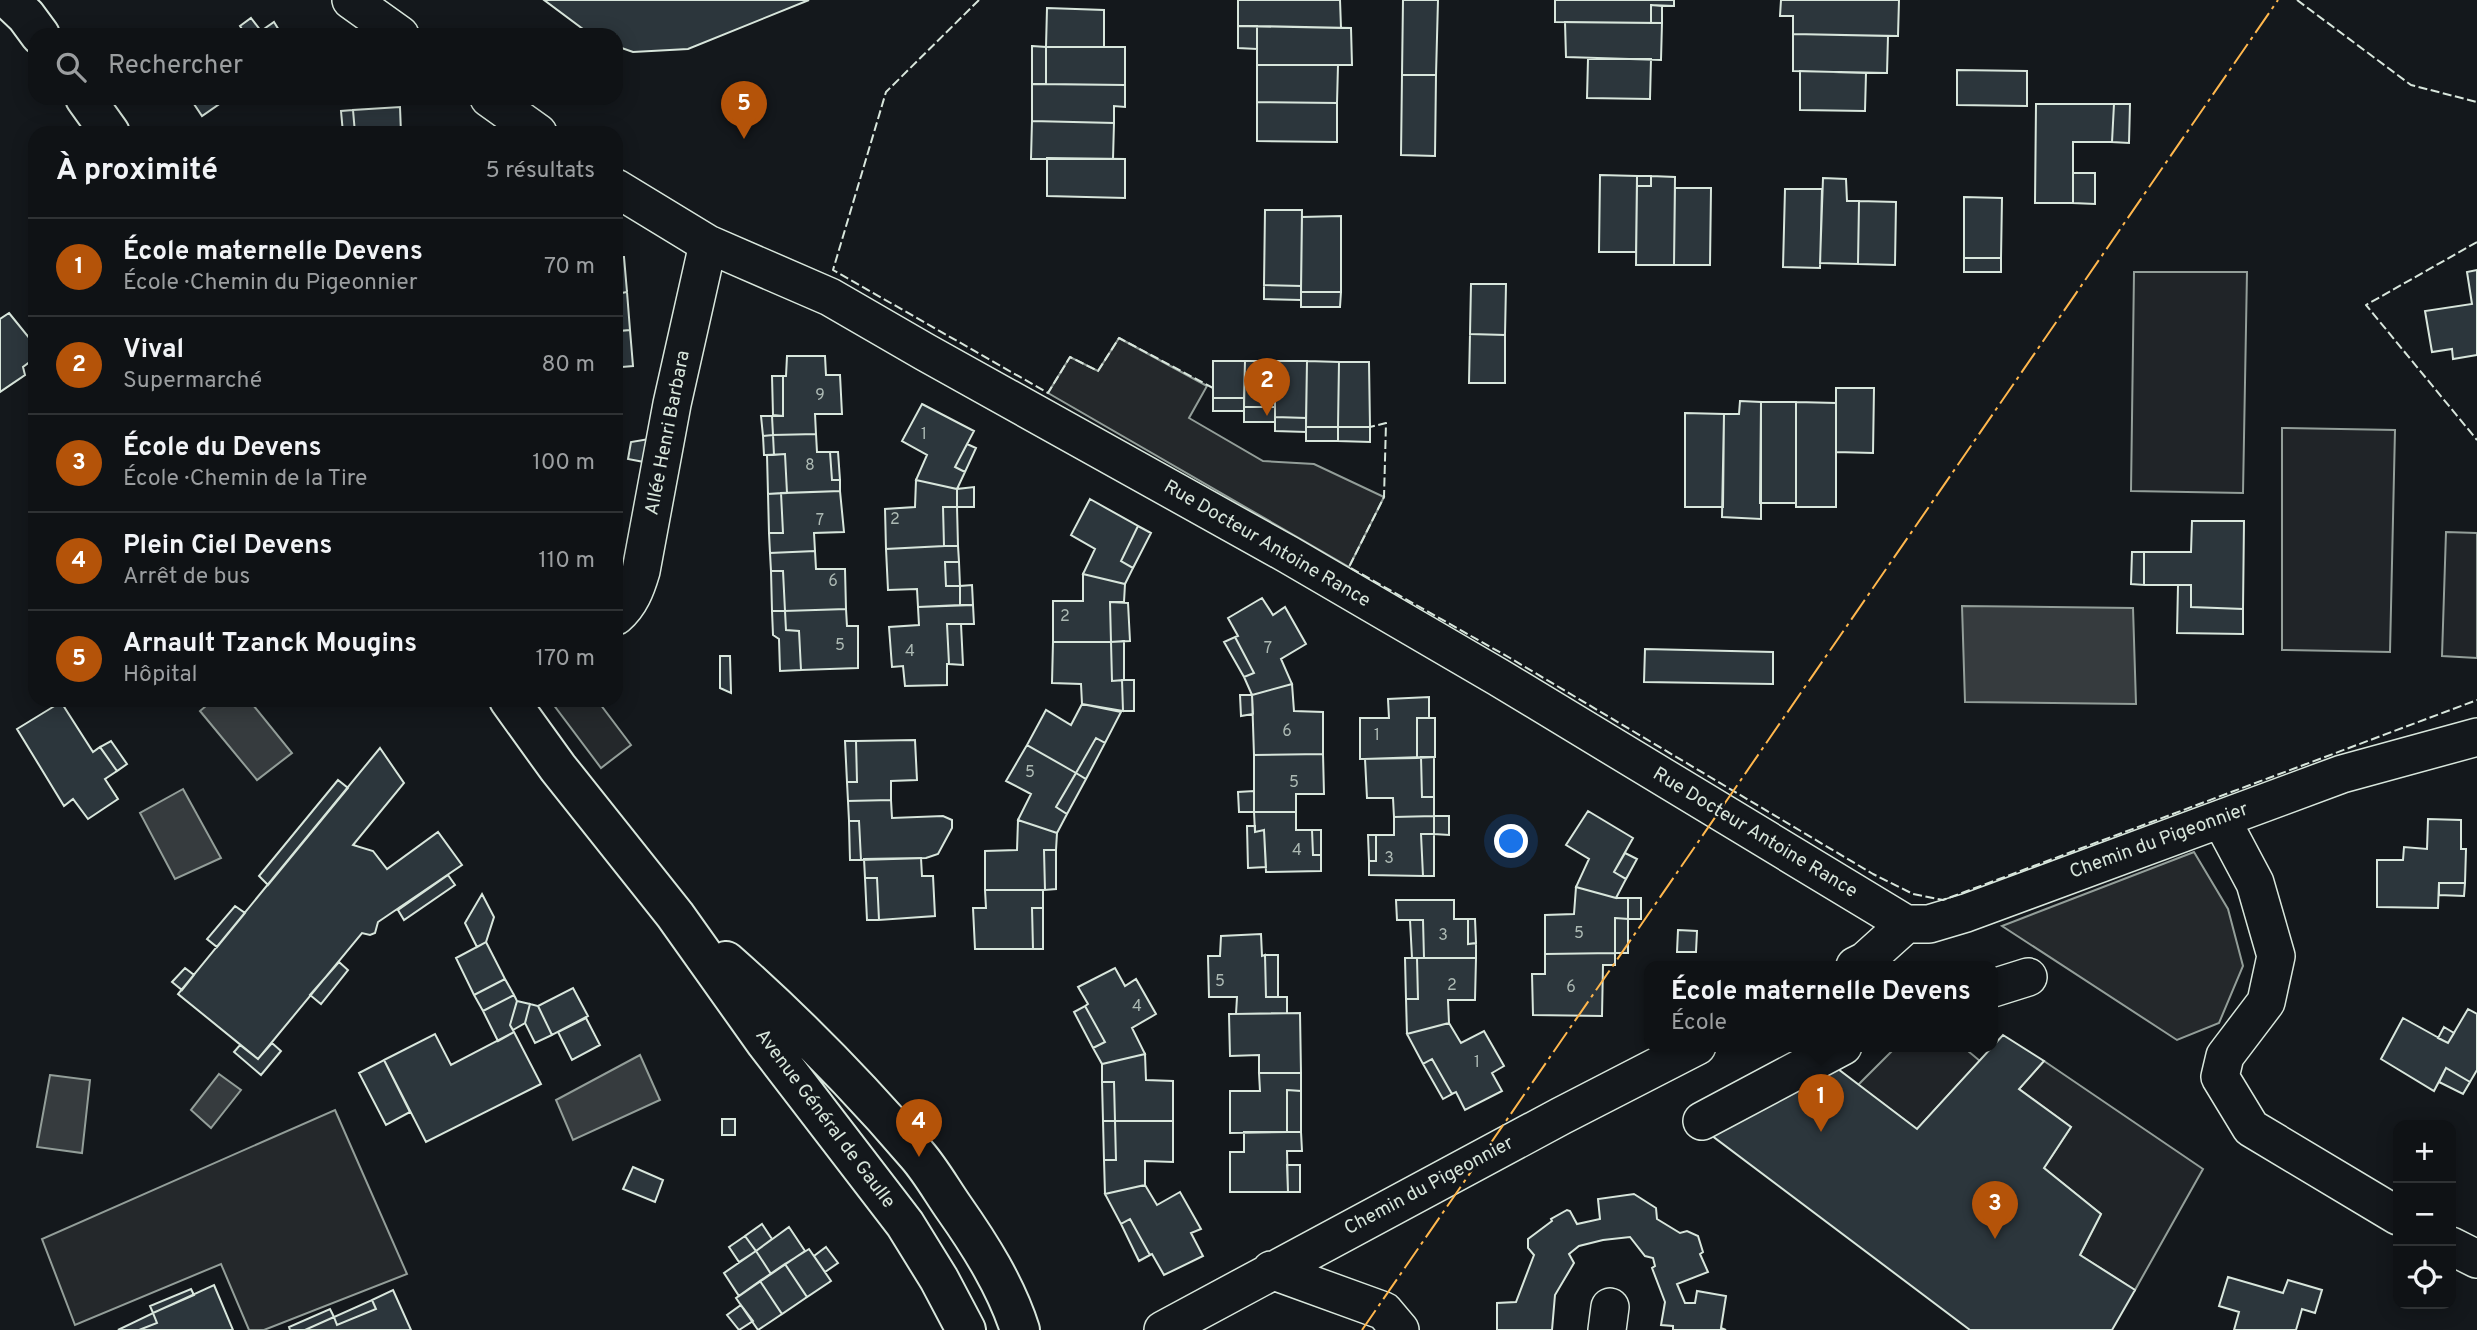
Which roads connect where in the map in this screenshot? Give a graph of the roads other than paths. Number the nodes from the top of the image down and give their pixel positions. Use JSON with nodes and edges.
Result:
{"nodes":[{"id":1,"x":351,"y":0,"type":"edge"},
{"id":2,"x":390,"y":28,"type":"edge"},
{"id":3,"x":90,"y":105,"type":"edge"},
{"id":4,"x":499,"y":105,"type":"edge"},
{"id":5,"x":105,"y":126,"type":"edge"},
{"id":6,"x":528,"y":126,"type":"edge"},
{"id":7,"x":623,"y":192,"type":"edge"},
{"id":8,"x":708,"y":244,"type":"junction"},
{"id":9,"x":623,"y":610,"type":"edge"},
{"id":10,"x":514,"y":707,"type":"edge"},
{"id":11,"x":2477,"y":737,"type":"edge"},
{"id":12,"x":2221,"y":819,"type":"junction"},
{"id":13,"x":675,"y":915,"type":"junction"},
{"id":14,"x":1906,"y":924,"type":"junction"},
{"id":15,"x":1865,"y":961,"type":"edge"},
{"id":16,"x":2028,"y":976,"type":"dead end"},
{"id":17,"x":1998,"y":986,"type":"edge"},
{"id":18,"x":1685,"y":1052,"type":"edge"},
{"id":19,"x":1832,"y":1052,"type":"edge"},
{"id":20,"x":1702,"y":1121,"type":"dead end"},
{"id":21,"x":2393,"y":1213,"type":"edge"},
{"id":22,"x":2456,"y":1248,"type":"edge"},
{"id":23,"x":2477,"y":1259,"type":"edge"},
{"id":24,"x":1271,"y":1270,"type":"junction"},
{"id":25,"x":939,"y":1279,"type":"junction"},
{"id":26,"x":966,"y":1330,"type":"edge"},
{"id":27,"x":985,"y":1330,"type":"edge"},
{"id":28,"x":1020,"y":1330,"type":"edge"},
{"id":29,"x":1163,"y":1330,"type":"edge"},
{"id":30,"x":1400,"y":1330,"type":"edge"}],
"edges":[{"from":1,"to":2,"type":"street"},
{"from":3,"to":5,"type":"main road"},
{"from":4,"to":6,"type":"street"},
{"from":7,"to":8,"type":"street","name":"Rue Docteur Antoine Rance"},
{"from":8,"to":9,"type":"street","name":"Allée Henri Barbara"},
{"from":8,"to":14,"type":"street","name":"Rue Docteur Antoine Rance"},
{"from":10,"to":13,"type":"main road","name":"Avenue Général de Gaulle"},
{"from":11,"to":12,"type":"street","name":"Chemin du Pigeonnier"},
{"from":12,"to":14,"type":"street","name":"Chemin du Pigeonnier"},
{"from":12,"to":21,"type":"street"},
{"from":13,"to":25,"type":"main road","name":"Avenue Général de Gaulle"},
{"from":13,"to":28,"type":"main road","name":"Avenue Général de Gaulle"},
{"from":14,"to":15,"type":"street"},
{"from":16,"to":17,"type":"street"},
{"from":18,"to":24,"type":"street","name":"Chemin du Pigeonnier"},
{"from":19,"to":20,"type":"street"},
{"from":22,"to":23,"type":"street"},
{"from":24,"to":29,"type":"street","name":"Chemin du Pigeonnier"},
{"from":24,"to":30,"type":"street"},
{"from":25,"to":26,"type":"main road","name":"Avenue Général de Gaulle"},
{"from":25,"to":27,"type":"street"}]}
